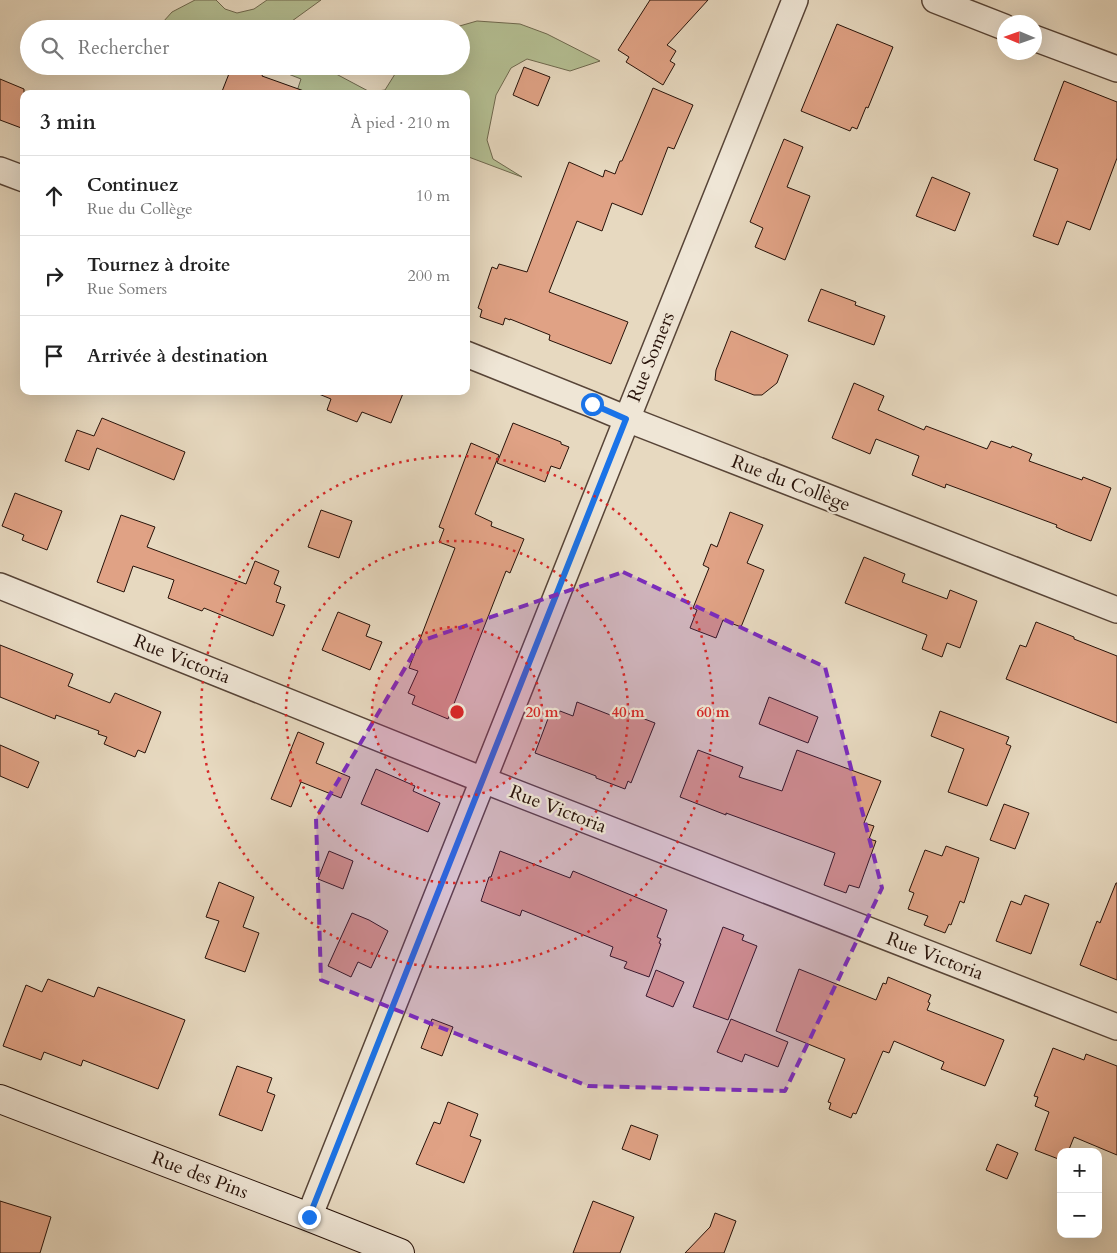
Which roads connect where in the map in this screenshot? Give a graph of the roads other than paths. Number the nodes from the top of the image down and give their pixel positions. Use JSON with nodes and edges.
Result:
{"nodes":[{"id":1,"x":795,"y":0,"type":"edge"},
{"id":2,"x":935,"y":0,"type":"edge"},
{"id":3,"x":997,"y":24,"type":"edge"},
{"id":4,"x":1042,"y":41,"type":"edge"},
{"id":5,"x":1117,"y":69,"type":"edge"},
{"id":6,"x":0,"y":170,"type":"edge"},
{"id":7,"x":20,"y":178,"type":"edge"},
{"id":8,"x":470,"y":356,"type":"edge"},
{"id":9,"x":626,"y":419,"type":"junction"},
{"id":10,"x":0,"y":586,"type":"edge"},
{"id":11,"x":1117,"y":610,"type":"edge"},
{"id":12,"x":484,"y":780,"type":"junction"},
{"id":13,"x":1117,"y":1028,"type":"edge"},
{"id":14,"x":0,"y":1099,"type":"edge"},
{"id":15,"x":309,"y":1217,"type":"junction"},
{"id":16,"x":400,"y":1253,"type":"edge"}],
"edges":[{"from":1,"to":9,"type":"street","name":"Rue Somers"},
{"from":2,"to":3,"type":"street"},
{"from":4,"to":5,"type":"street"},
{"from":6,"to":7,"type":"street"},
{"from":8,"to":9,"type":"street","name":"Rue du Collège"},
{"from":9,"to":11,"type":"street","name":"Rue du Collège"},
{"from":9,"to":12,"type":"street","name":"Rue Somers"},
{"from":10,"to":12,"type":"street","name":"Rue Victoria"},
{"from":12,"to":13,"type":"street","name":"Rue Victoria"},
{"from":12,"to":15,"type":"street","name":"Rue Somers"},
{"from":14,"to":15,"type":"street","name":"Rue des Pins"},
{"from":15,"to":16,"type":"street","name":"Rue des Pins"}]}
